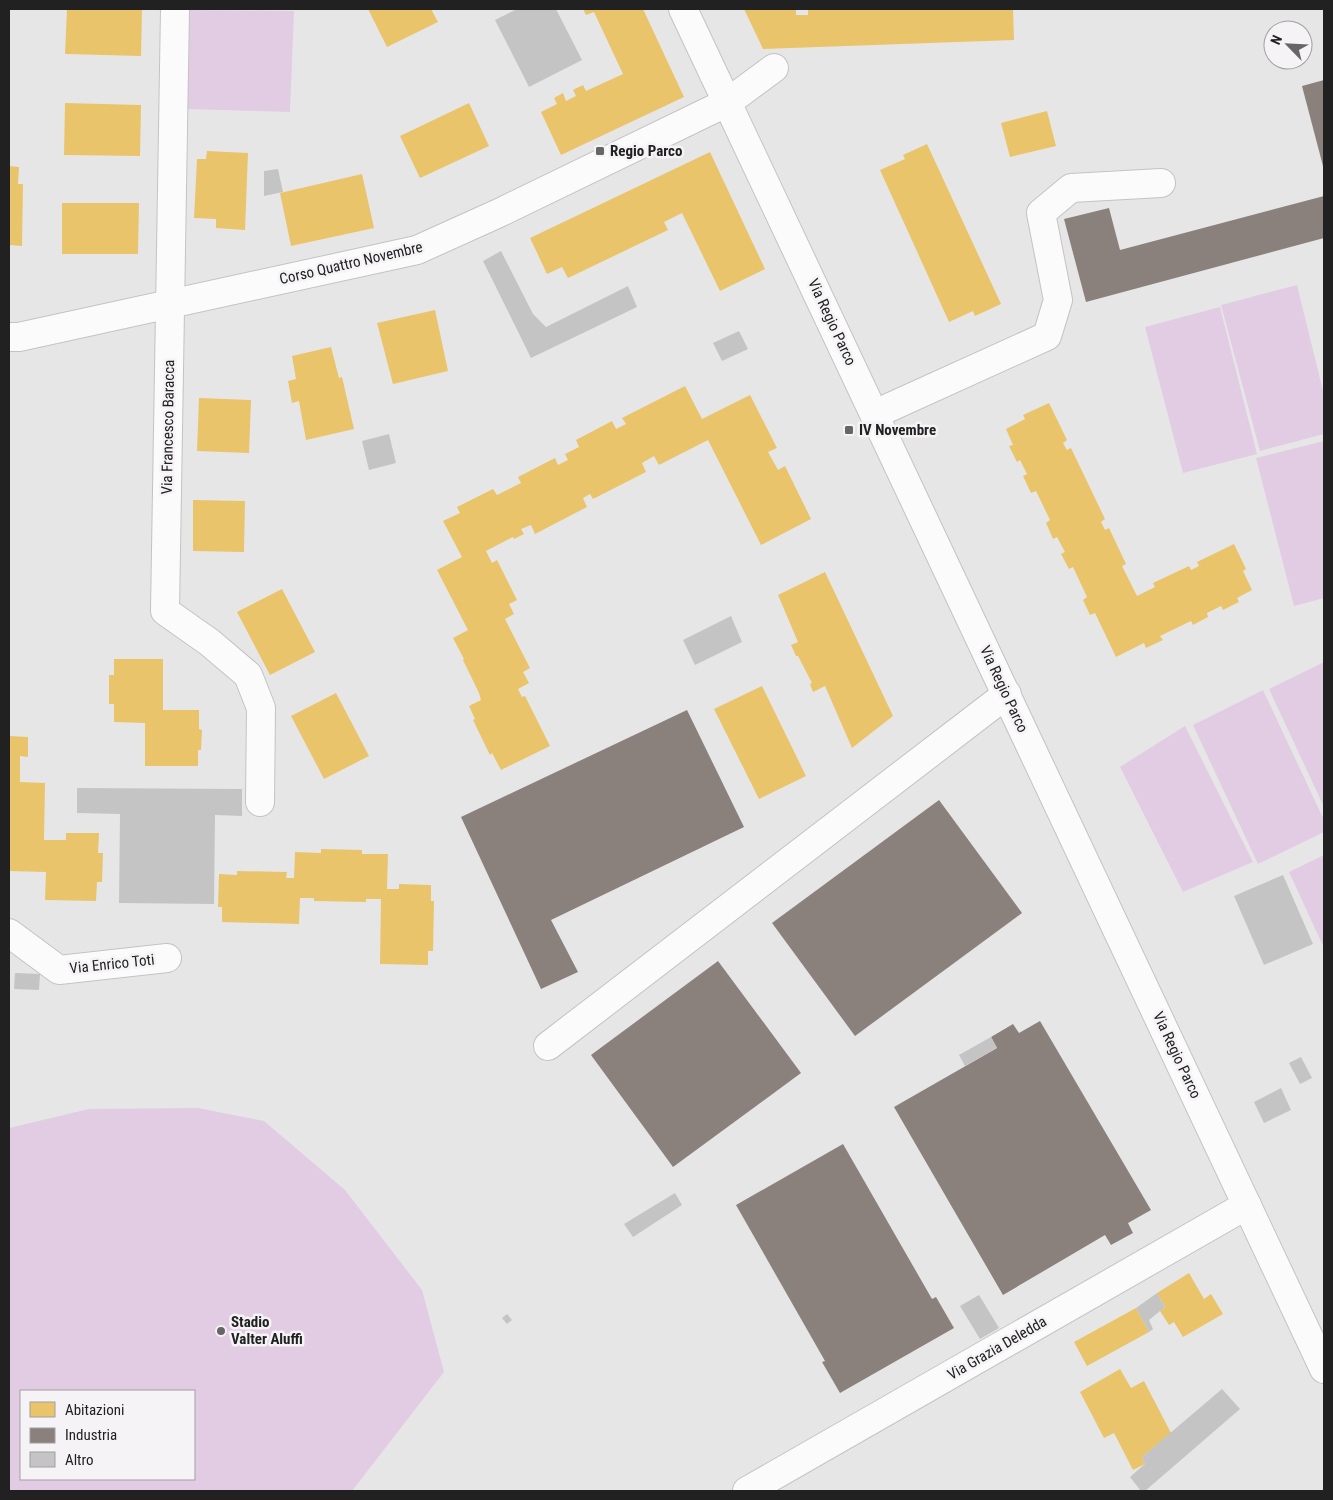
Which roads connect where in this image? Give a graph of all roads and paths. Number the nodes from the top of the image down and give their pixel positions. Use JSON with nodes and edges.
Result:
{"nodes":[{"id":1,"x":175,"y":9,"type":"edge"},
{"id":2,"x":683,"y":9,"type":"edge"},
{"id":3,"x":774,"y":68,"type":"dead end"},
{"id":4,"x":728,"y":102,"type":"junction"},
{"id":5,"x":1161,"y":183,"type":"dead end"},
{"id":6,"x":170,"y":304,"type":"junction"},
{"id":7,"x":9,"y":337,"type":"edge"},
{"id":8,"x":875,"y":414,"type":"junction"},
{"id":9,"x":1007,"y":694,"type":"junction"},
{"id":10,"x":260,"y":802,"type":"dead end"},
{"id":11,"x":9,"y":933,"type":"edge"},
{"id":12,"x":167,"y":958,"type":"dead end"},
{"id":13,"x":548,"y":1046,"type":"dead end"},
{"id":14,"x":1247,"y":1205,"type":"junction"},
{"id":15,"x":1324,"y":1369,"type":"edge"},
{"id":16,"x":748,"y":1491,"type":"edge"}],
"edges":[{"from":1,"to":6,"type":"street","name":"Via Francesco Baracca"},
{"from":2,"to":4,"type":"street","name":"Via Regio Parco"},
{"from":3,"to":4,"type":"street","name":"Corso Quattro Novembre"},
{"from":4,"to":6,"type":"street","name":"Corso Quattro Novembre"},
{"from":4,"to":8,"type":"street","name":"Via Regio Parco"},
{"from":5,"to":8,"type":"street"},
{"from":6,"to":7,"type":"street","name":"Corso Quattro Novembre"},
{"from":6,"to":10,"type":"street","name":"Via Francesco Baracca"},
{"from":8,"to":9,"type":"street","name":"Via Regio Parco"},
{"from":9,"to":13,"type":"street"},
{"from":9,"to":14,"type":"street","name":"Via Regio Parco"},
{"from":11,"to":12,"type":"street","name":"Via Enrico Toti"},
{"from":14,"to":15,"type":"street","name":"Via Regio Parco"},
{"from":14,"to":16,"type":"street","name":"Via Grazia Deledda"}]}
